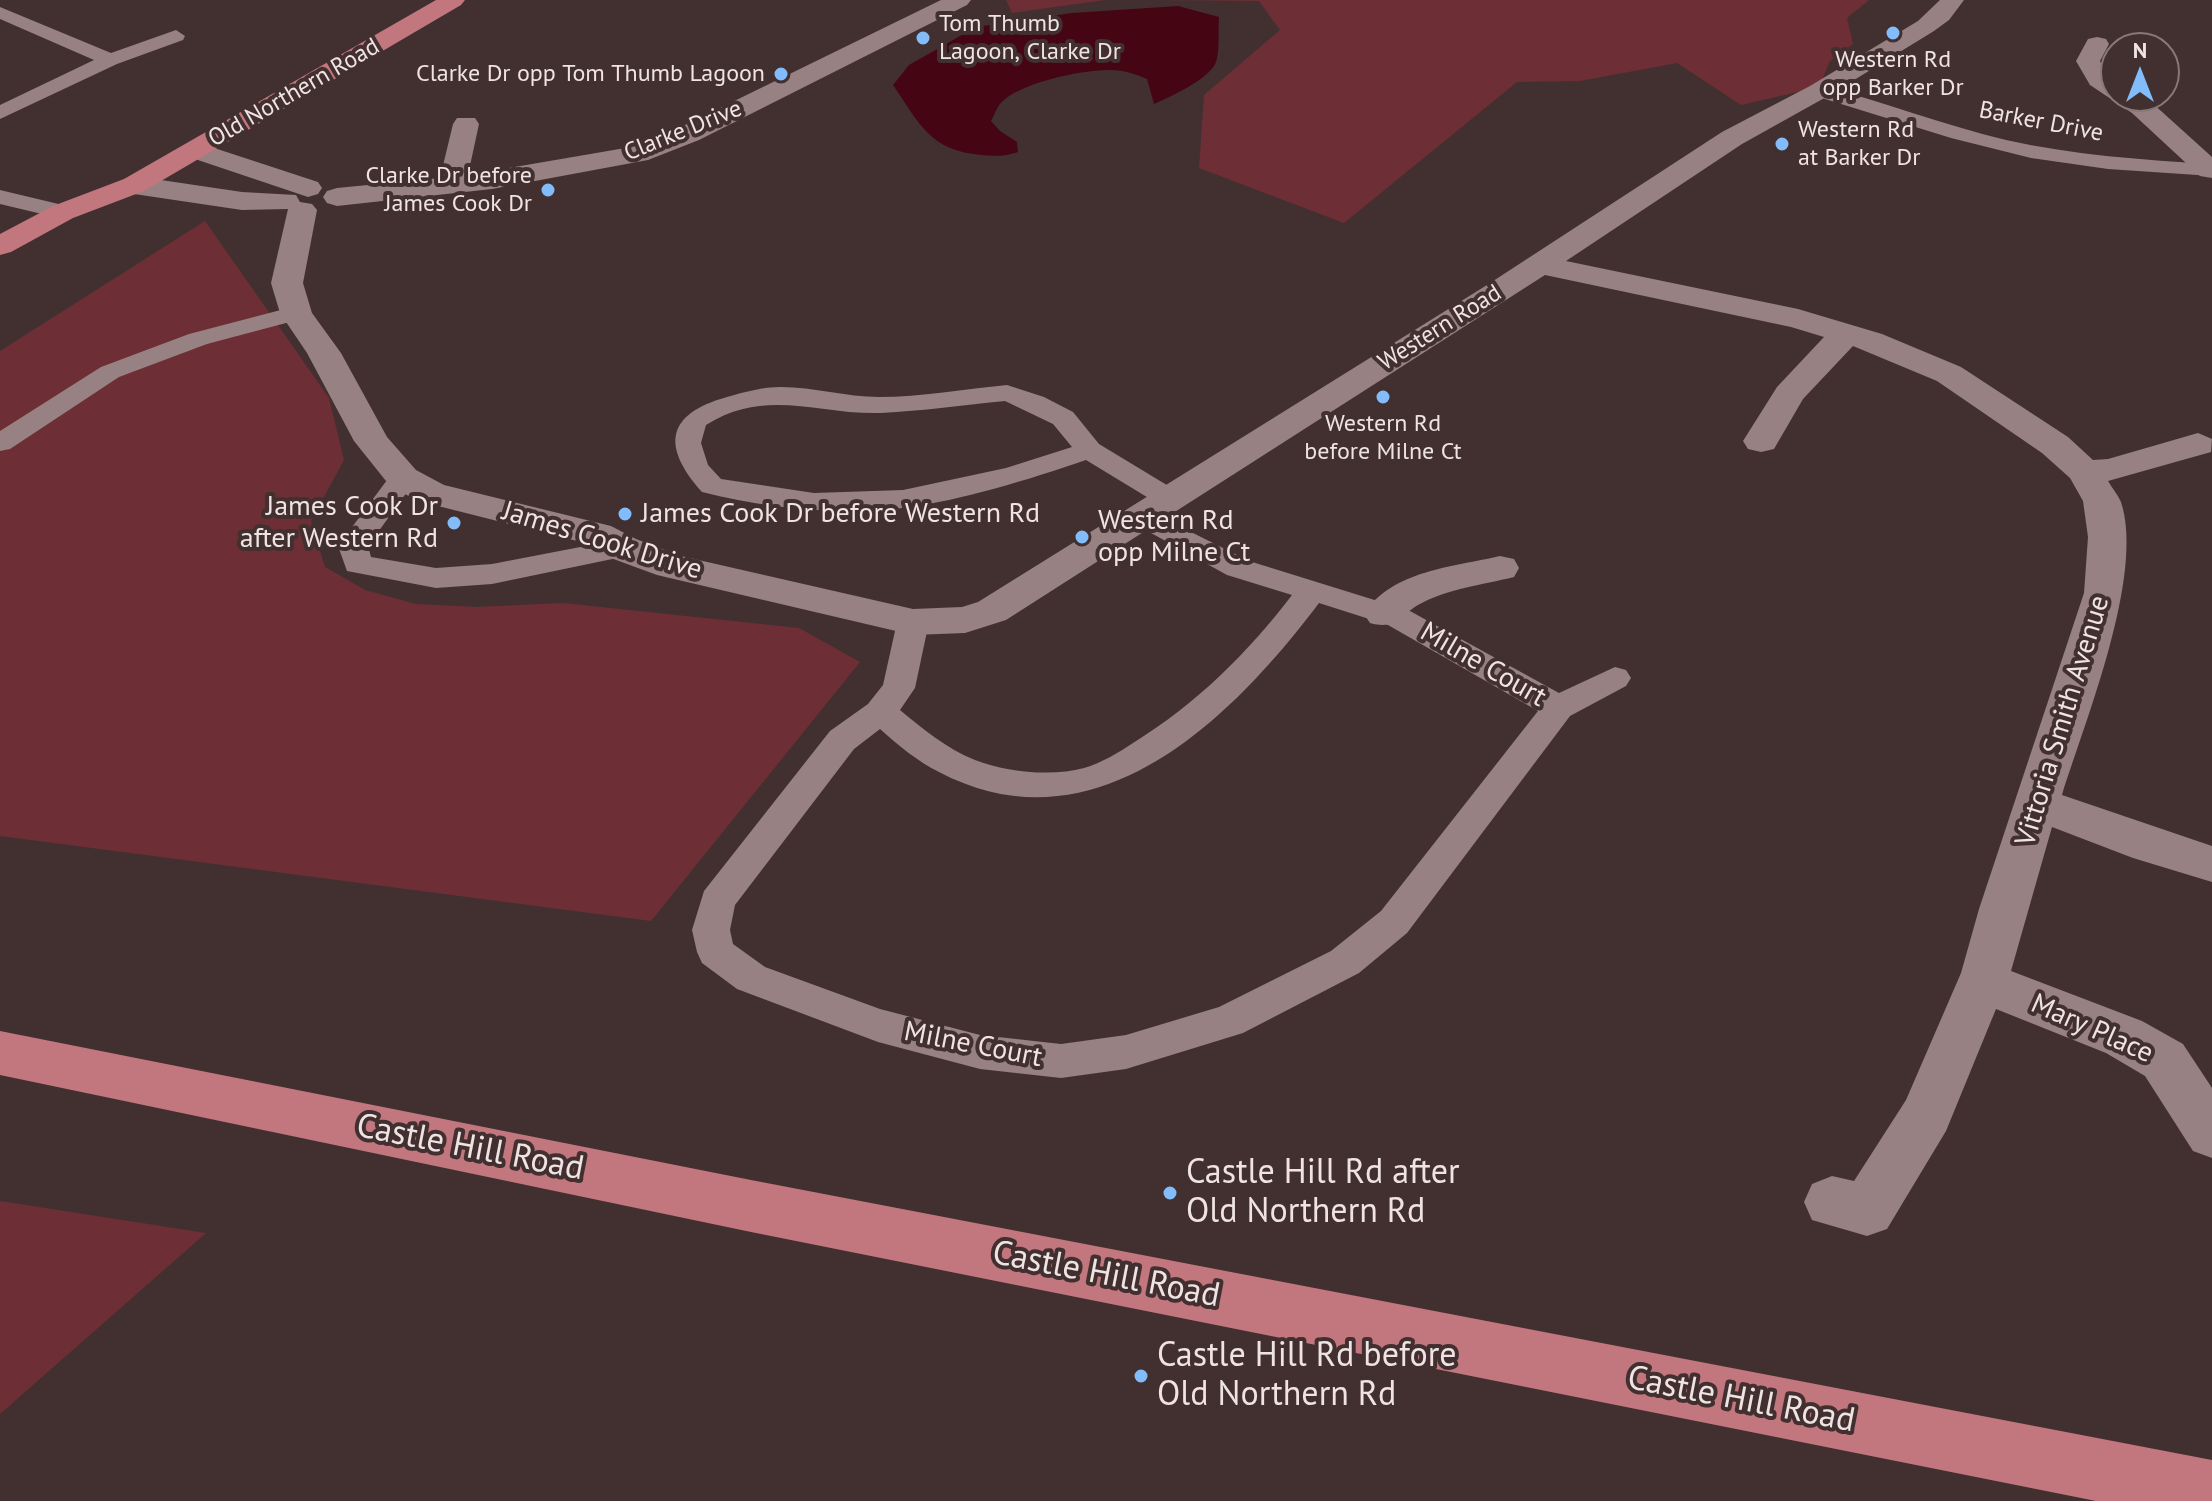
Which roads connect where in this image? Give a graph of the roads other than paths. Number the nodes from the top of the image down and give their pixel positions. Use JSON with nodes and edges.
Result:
{"nodes":[{"id":1,"x":453,"y":0,"type":"edge"},
{"id":2,"x":959,"y":0,"type":"edge"},
{"id":3,"x":1952,"y":0,"type":"edge"},
{"id":4,"x":0,"y":12,"type":"edge"},
{"id":5,"x":176,"y":36,"type":"dead end"},
{"id":6,"x":2097,"y":44,"type":"dead end"},
{"id":7,"x":110,"y":60,"type":"junction"},
{"id":8,"x":2100,"y":81,"type":"edge"},
{"id":9,"x":1819,"y":91,"type":"junction"},
{"id":10,"x":2147,"y":112,"type":"edge"},
{"id":11,"x":0,"y":113,"type":"edge"},
{"id":12,"x":466,"y":124,"type":"dead end"},
{"id":13,"x":196,"y":150,"type":"junction"},
{"id":14,"x":2211,"y":170,"type":"edge"},
{"id":15,"x":134,"y":185,"type":"junction"},
{"id":16,"x":452,"y":185,"type":"junction"},
{"id":17,"x":0,"y":197,"type":"edge"},
{"id":18,"x":298,"y":199,"type":"junction"},
{"id":19,"x":63,"y":212,"type":"junction"},
{"id":20,"x":0,"y":246,"type":"edge"},
{"id":21,"x":1538,"y":264,"type":"junction"},
{"id":22,"x":0,"y":274,"type":"edge"},
{"id":23,"x":296,"y":313,"type":"junction"},
{"id":24,"x":1846,"y":334,"type":"junction"},
{"id":25,"x":1761,"y":441,"type":"dead end"},
{"id":26,"x":0,"y":443,"type":"edge"},
{"id":27,"x":2198,"y":444,"type":"dead end"},
{"id":28,"x":1089,"y":450,"type":"junction"},
{"id":29,"x":2084,"y":472,"type":"junction"},
{"id":30,"x":403,"y":478,"type":"junction"},
{"id":31,"x":1170,"y":499,"type":"junction"},
{"id":32,"x":1143,"y":517,"type":"junction"},
{"id":33,"x":622,"y":548,"type":"junction"},
{"id":34,"x":1500,"y":568,"type":"dead end"},
{"id":35,"x":1311,"y":592,"type":"junction"},
{"id":36,"x":1384,"y":614,"type":"junction"},
{"id":37,"x":913,"y":622,"type":"junction"},
{"id":38,"x":1615,"y":678,"type":"dead end"},
{"id":39,"x":1558,"y":708,"type":"junction"},
{"id":40,"x":880,"y":712,"type":"junction"},
{"id":41,"x":2038,"y":804,"type":"junction"},
{"id":42,"x":2212,"y":864,"type":"edge"},
{"id":43,"x":1983,"y":982,"type":"junction"},
{"id":44,"x":0,"y":1053,"type":"edge"},
{"id":45,"x":2212,"y":1134,"type":"edge"},
{"id":46,"x":1832,"y":1202,"type":"dead end"},
{"id":47,"x":2212,"y":1492,"type":"edge"}],
"edges":[{"from":1,"to":13,"type":"main road","name":"Old Northern Road"},
{"from":2,"to":16,"type":"street","name":"Clarke Drive"},
{"from":3,"to":9,"type":"street","name":"Western Road"},
{"from":4,"to":7,"type":"lane"},
{"from":5,"to":7,"type":"lane"},
{"from":6,"to":8,"type":"street"},
{"from":7,"to":11,"type":"lane"},
{"from":9,"to":14,"type":"lane","name":"Barker Drive"},
{"from":9,"to":21,"type":"street","name":"Western Road"},
{"from":10,"to":14,"type":"street"},
{"from":12,"to":16,"type":"street"},
{"from":13,"to":15,"type":"main road","name":"Old Northern Road"},
{"from":13,"to":18,"type":"street"},
{"from":15,"to":18,"type":"street"},
{"from":15,"to":19,"type":"main road","name":"Old Northern Road"},
{"from":15,"to":22,"type":"main road","name":"Old Northern Road"},
{"from":16,"to":18,"type":"street","name":"Clarke Drive"},
{"from":17,"to":19,"type":"lane"},
{"from":18,"to":23,"type":"street","name":"James Cook Drive"},
{"from":19,"to":20,"type":"main road","name":"Old Northern Road"},
{"from":21,"to":24,"type":"street","name":"Vittoria Smith Avenue"},
{"from":21,"to":31,"type":"street","name":"Western Road"},
{"from":23,"to":26,"type":"lane"},
{"from":23,"to":30,"type":"street","name":"James Cook Drive"},
{"from":24,"to":25,"type":"street"},
{"from":24,"to":29,"type":"street","name":"Vittoria Smith Avenue"},
{"from":27,"to":29,"type":"street"},
{"from":28,"to":28,"type":"lane"},
{"from":28,"to":31,"type":"lane"},
{"from":29,"to":41,"type":"street","name":"Vittoria Smith Avenue"},
{"from":30,"to":33,"type":"street","name":"James Cook Drive"},
{"from":30,"to":33,"type":"lane"},
{"from":31,"to":32,"type":"street","name":"Western Road"},
{"from":32,"to":35,"type":"lane","name":"Milne Court"},
{"from":32,"to":37,"type":"street","name":"Western Road"},
{"from":33,"to":37,"type":"street","name":"James Cook Drive"},
{"from":34,"to":36,"type":"street"},
{"from":35,"to":36,"type":"lane","name":"Milne Court"},
{"from":35,"to":40,"type":"lane"},
{"from":36,"to":39,"type":"lane","name":"Milne Court"},
{"from":37,"to":40,"type":"lane","name":"Milne Court"},
{"from":38,"to":39,"type":"lane","name":"Milne Court"},
{"from":39,"to":40,"type":"lane","name":"Milne Court"},
{"from":41,"to":42,"type":"street"},
{"from":41,"to":43,"type":"street","name":"Vittoria Smith Avenue"},
{"from":43,"to":45,"type":"street","name":"Mary Place"},
{"from":43,"to":46,"type":"street","name":"Vittoria Smith Avenue"},
{"from":44,"to":47,"type":"main road","name":"Castle Hill Road"}]}
